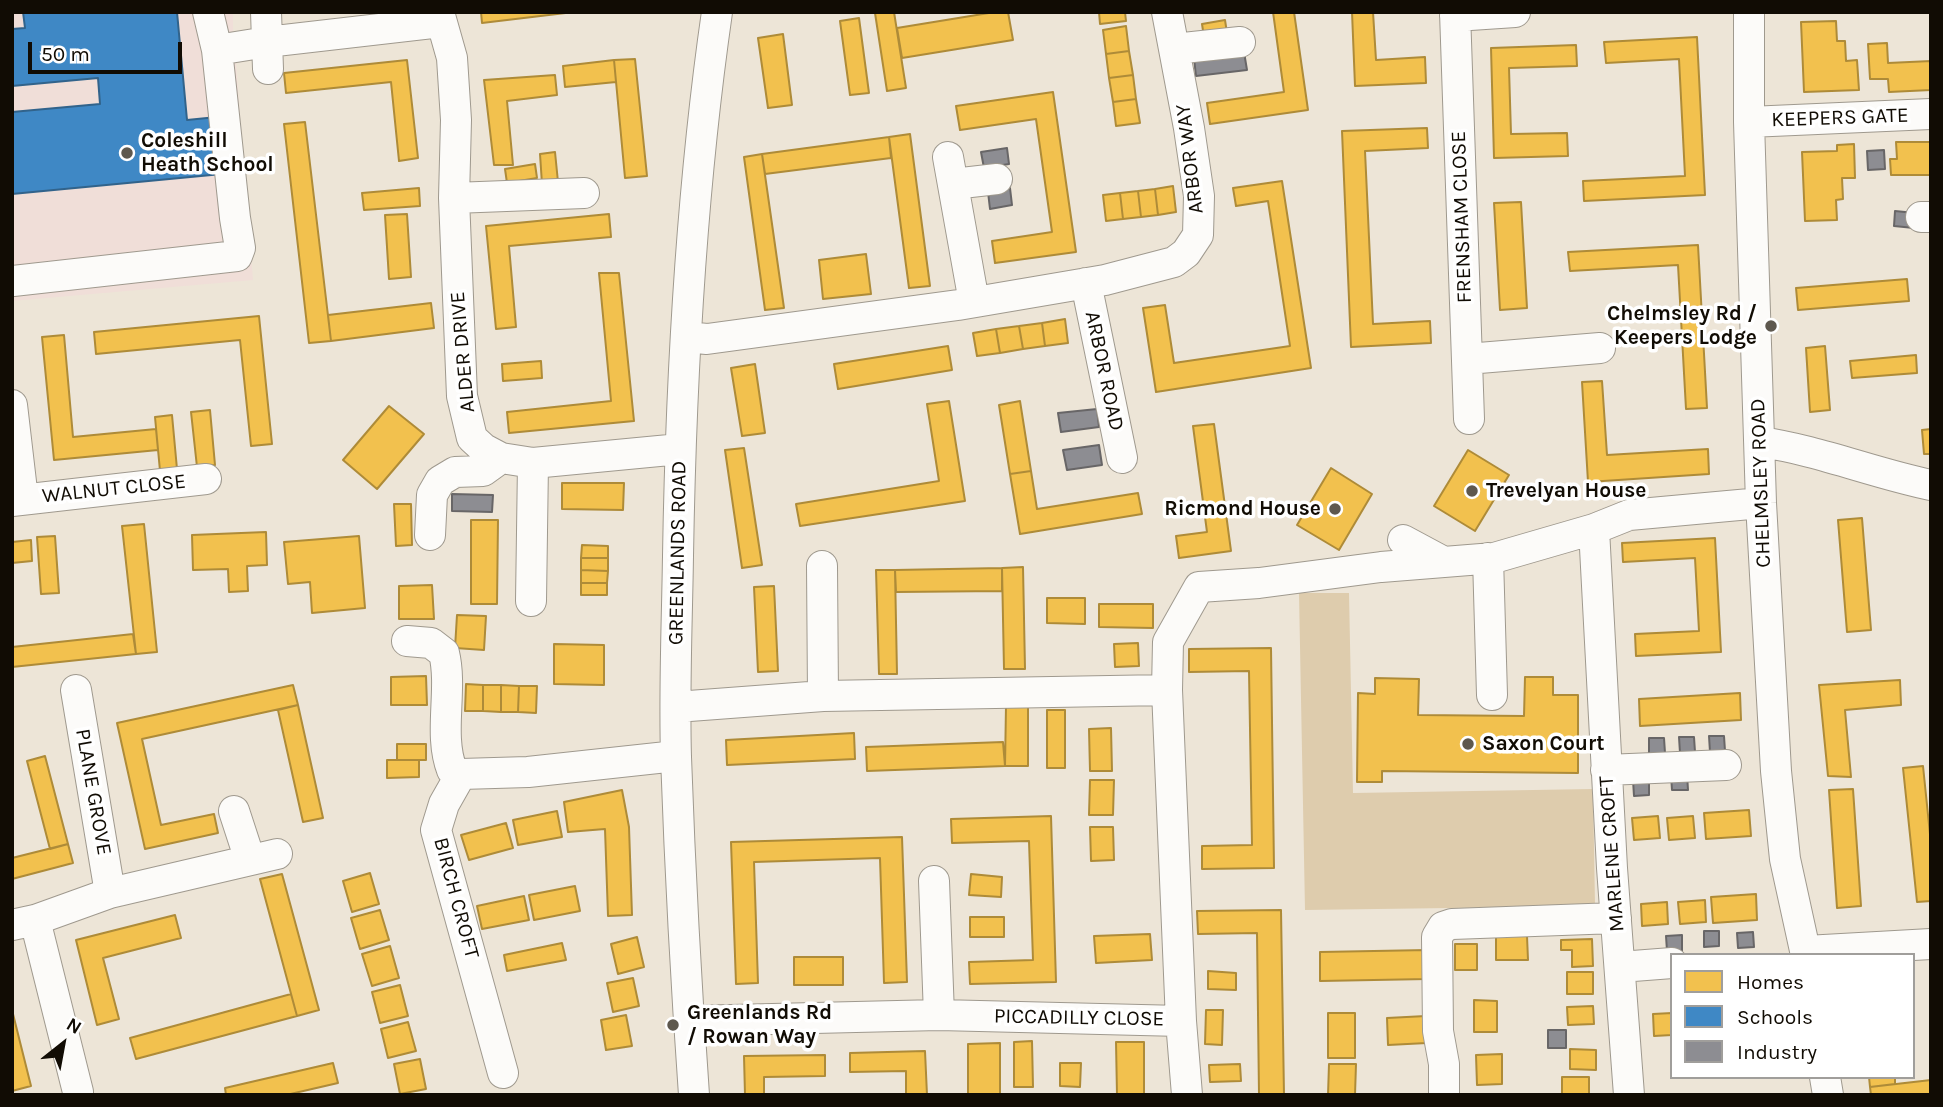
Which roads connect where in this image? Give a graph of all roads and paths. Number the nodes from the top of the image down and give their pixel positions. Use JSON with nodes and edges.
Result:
{"nodes":[{"id":1,"x":208,"y":12,"type":"edge"},
{"id":2,"x":717,"y":12,"type":"edge"},
{"id":3,"x":1167,"y":12,"type":"edge"},
{"id":4,"x":1515,"y":12,"type":"edge"},
{"id":5,"x":1749,"y":12,"type":"edge"},
{"id":6,"x":1455,"y":14,"type":"edge"},
{"id":7,"x":440,"y":17,"type":"edge"},
{"id":8,"x":267,"y":41,"type":"edge"},
{"id":9,"x":1240,"y":43,"type":"dead end"},
{"id":10,"x":1174,"y":49,"type":"junction"},
{"id":11,"x":217,"y":50,"type":"junction"},
{"id":12,"x":1931,"y":114,"type":"edge"},
{"id":13,"x":1749,"y":122,"type":"junction"},
{"id":14,"x":997,"y":179,"type":"dead end"},
{"id":15,"x":584,"y":193,"type":"dead end"},
{"id":16,"x":454,"y":198,"type":"junction"},
{"id":17,"x":13,"y":281,"type":"edge"},
{"id":18,"x":1086,"y":283,"type":"junction"},
{"id":19,"x":974,"y":302,"type":"junction"},
{"id":20,"x":686,"y":337,"type":"junction"},
{"id":21,"x":1600,"y":348,"type":"dead end"},
{"id":22,"x":1467,"y":359,"type":"junction"},
{"id":23,"x":12,"y":405,"type":"edge"},
{"id":24,"x":1469,"y":418,"type":"dead end"},
{"id":25,"x":1760,"y":442,"type":"junction"},
{"id":26,"x":680,"y":449,"type":"junction"},
{"id":27,"x":501,"y":458,"type":"junction"},
{"id":28,"x":1122,"y":458,"type":"dead end"},
{"id":29,"x":533,"y":463,"type":"junction"},
{"id":30,"x":206,"y":479,"type":"dead end"},
{"id":31,"x":1931,"y":485,"type":"edge"},
{"id":32,"x":18,"y":500,"type":"edge"},
{"id":33,"x":1761,"y":503,"type":"junction"},
{"id":34,"x":1594,"y":529,"type":"junction"},
{"id":35,"x":430,"y":535,"type":"dead end"},
{"id":36,"x":1403,"y":540,"type":"dead end"},
{"id":37,"x":1488,"y":558,"type":"junction"},
{"id":38,"x":1444,"y":562,"type":"junction"},
{"id":39,"x":822,"y":566,"type":"dead end"},
{"id":40,"x":531,"y":601,"type":"dead end"},
{"id":41,"x":407,"y":641,"type":"dead end"},
{"id":42,"x":76,"y":690,"type":"dead end"},
{"id":43,"x":1167,"y":690,"type":"junction"},
{"id":44,"x":1492,"y":695,"type":"dead end"},
{"id":45,"x":823,"y":696,"type":"junction"},
{"id":46,"x":676,"y":707,"type":"junction"},
{"id":47,"x":676,"y":756,"type":"junction"},
{"id":48,"x":1727,"y":765,"type":"dead end"},
{"id":49,"x":1606,"y":770,"type":"junction"},
{"id":50,"x":461,"y":774,"type":"junction"},
{"id":51,"x":234,"y":811,"type":"dead end"},
{"id":52,"x":934,"y":881,"type":"dead end"},
{"id":53,"x":110,"y":893,"type":"junction"},
{"id":54,"x":1616,"y":918,"type":"junction"},
{"id":55,"x":23,"y":922,"type":"edge"},
{"id":56,"x":1931,"y":944,"type":"edge"},
{"id":57,"x":1806,"y":953,"type":"edge"},
{"id":58,"x":1670,"y":963,"type":"edge"},
{"id":59,"x":1620,"y":967,"type":"junction"},
{"id":60,"x":939,"y":1015,"type":"junction"},
{"id":61,"x":689,"y":1021,"type":"junction"},
{"id":62,"x":1181,"y":1021,"type":"junction"},
{"id":63,"x":503,"y":1073,"type":"dead end"},
{"id":64,"x":78,"y":1092,"type":"dead end"},
{"id":65,"x":694,"y":1095,"type":"edge"},
{"id":66,"x":1186,"y":1095,"type":"edge"},
{"id":67,"x":1444,"y":1095,"type":"edge"},
{"id":68,"x":1629,"y":1095,"type":"edge"}],
"edges":[{"from":1,"to":11,"type":"street"},
{"from":2,"to":20,"type":"street","name":"GREENLANDS ROAD"},
{"from":3,"to":10,"type":"street","name":"ARBOR WAY"},
{"from":4,"to":6,"type":"street","name":"FRENSHAM CLOSE"},
{"from":5,"to":13,"type":"street","name":"CHELMSLEY ROAD"},
{"from":6,"to":22,"type":"street","name":"FRENSHAM CLOSE"},
{"from":7,"to":8,"type":"street"},
{"from":7,"to":16,"type":"street","name":"ALDER DRIVE"},
{"from":8,"to":11,"type":"street"},
{"from":9,"to":10,"type":"street"},
{"from":10,"to":18,"type":"street","name":"ARBOR WAY"},
{"from":11,"to":17,"type":"street"},
{"from":12,"to":13,"type":"street","name":"KEEPERS GATE"},
{"from":13,"to":25,"type":"street","name":"CHELMSLEY ROAD"},
{"from":14,"to":19,"type":"street"},
{"from":15,"to":16,"type":"street"},
{"from":16,"to":27,"type":"street","name":"ALDER DRIVE"},
{"from":18,"to":19,"type":"street","name":"ARBOR WAY"},
{"from":18,"to":28,"type":"street","name":"ARBOR ROAD"},
{"from":19,"to":20,"type":"street","name":"ARBOR WAY"},
{"from":20,"to":26,"type":"street","name":"GREENLANDS ROAD"},
{"from":21,"to":22,"type":"street"},
{"from":22,"to":24,"type":"street","name":"FRENSHAM CLOSE"},
{"from":23,"to":32,"type":"street","name":"WALNUT CLOSE"},
{"from":25,"to":31,"type":"street"},
{"from":25,"to":33,"type":"street","name":"CHELMSLEY ROAD"},
{"from":26,"to":29,"type":"street","name":"ALDER DRIVE"},
{"from":26,"to":46,"type":"street","name":"GREENLANDS ROAD"},
{"from":27,"to":29,"type":"street","name":"ALDER DRIVE"},
{"from":27,"to":35,"type":"street"},
{"from":29,"to":40,"type":"street"},
{"from":30,"to":32,"type":"street","name":"WALNUT CLOSE"},
{"from":33,"to":34,"type":"street"},
{"from":33,"to":57,"type":"street","name":"CHELMSLEY ROAD"},
{"from":34,"to":37,"type":"street"},
{"from":34,"to":49,"type":"street","name":"MARLENE CROFT"},
{"from":36,"to":38,"type":"street"},
{"from":37,"to":38,"type":"street"},
{"from":37,"to":44,"type":"street"},
{"from":38,"to":43,"type":"street","name":"PICCADILLY CLOSE"},
{"from":39,"to":45,"type":"street"},
{"from":41,"to":50,"type":"street"},
{"from":42,"to":53,"type":"street","name":"PLANE GROVE"},
{"from":43,"to":45,"type":"street"},
{"from":43,"to":62,"type":"street","name":"PICCADILLY CLOSE"},
{"from":45,"to":46,"type":"street"},
{"from":46,"to":47,"type":"street","name":"GREENLANDS ROAD"},
{"from":47,"to":50,"type":"street"},
{"from":47,"to":61,"type":"street","name":"GREENLANDS ROAD"},
{"from":48,"to":49,"type":"street"},
{"from":49,"to":54,"type":"street","name":"MARLENE CROFT"},
{"from":50,"to":63,"type":"street","name":"BIRCH CROFT"},
{"from":51,"to":53,"type":"street"},
{"from":52,"to":60,"type":"street"},
{"from":53,"to":55,"type":"street"},
{"from":54,"to":59,"type":"street","name":"MARLENE CROFT"},
{"from":54,"to":67,"type":"street"},
{"from":55,"to":64,"type":"street"},
{"from":56,"to":57,"type":"street","name":"CHELMSLEY ROAD"},
{"from":58,"to":59,"type":"street"},
{"from":59,"to":68,"type":"street","name":"MARLENE CROFT"},
{"from":60,"to":61,"type":"street","name":"PICCADILLY CLOSE"},
{"from":60,"to":62,"type":"street","name":"PICCADILLY CLOSE"},
{"from":61,"to":65,"type":"street","name":"GREENLANDS ROAD"},
{"from":62,"to":66,"type":"street"}]}
